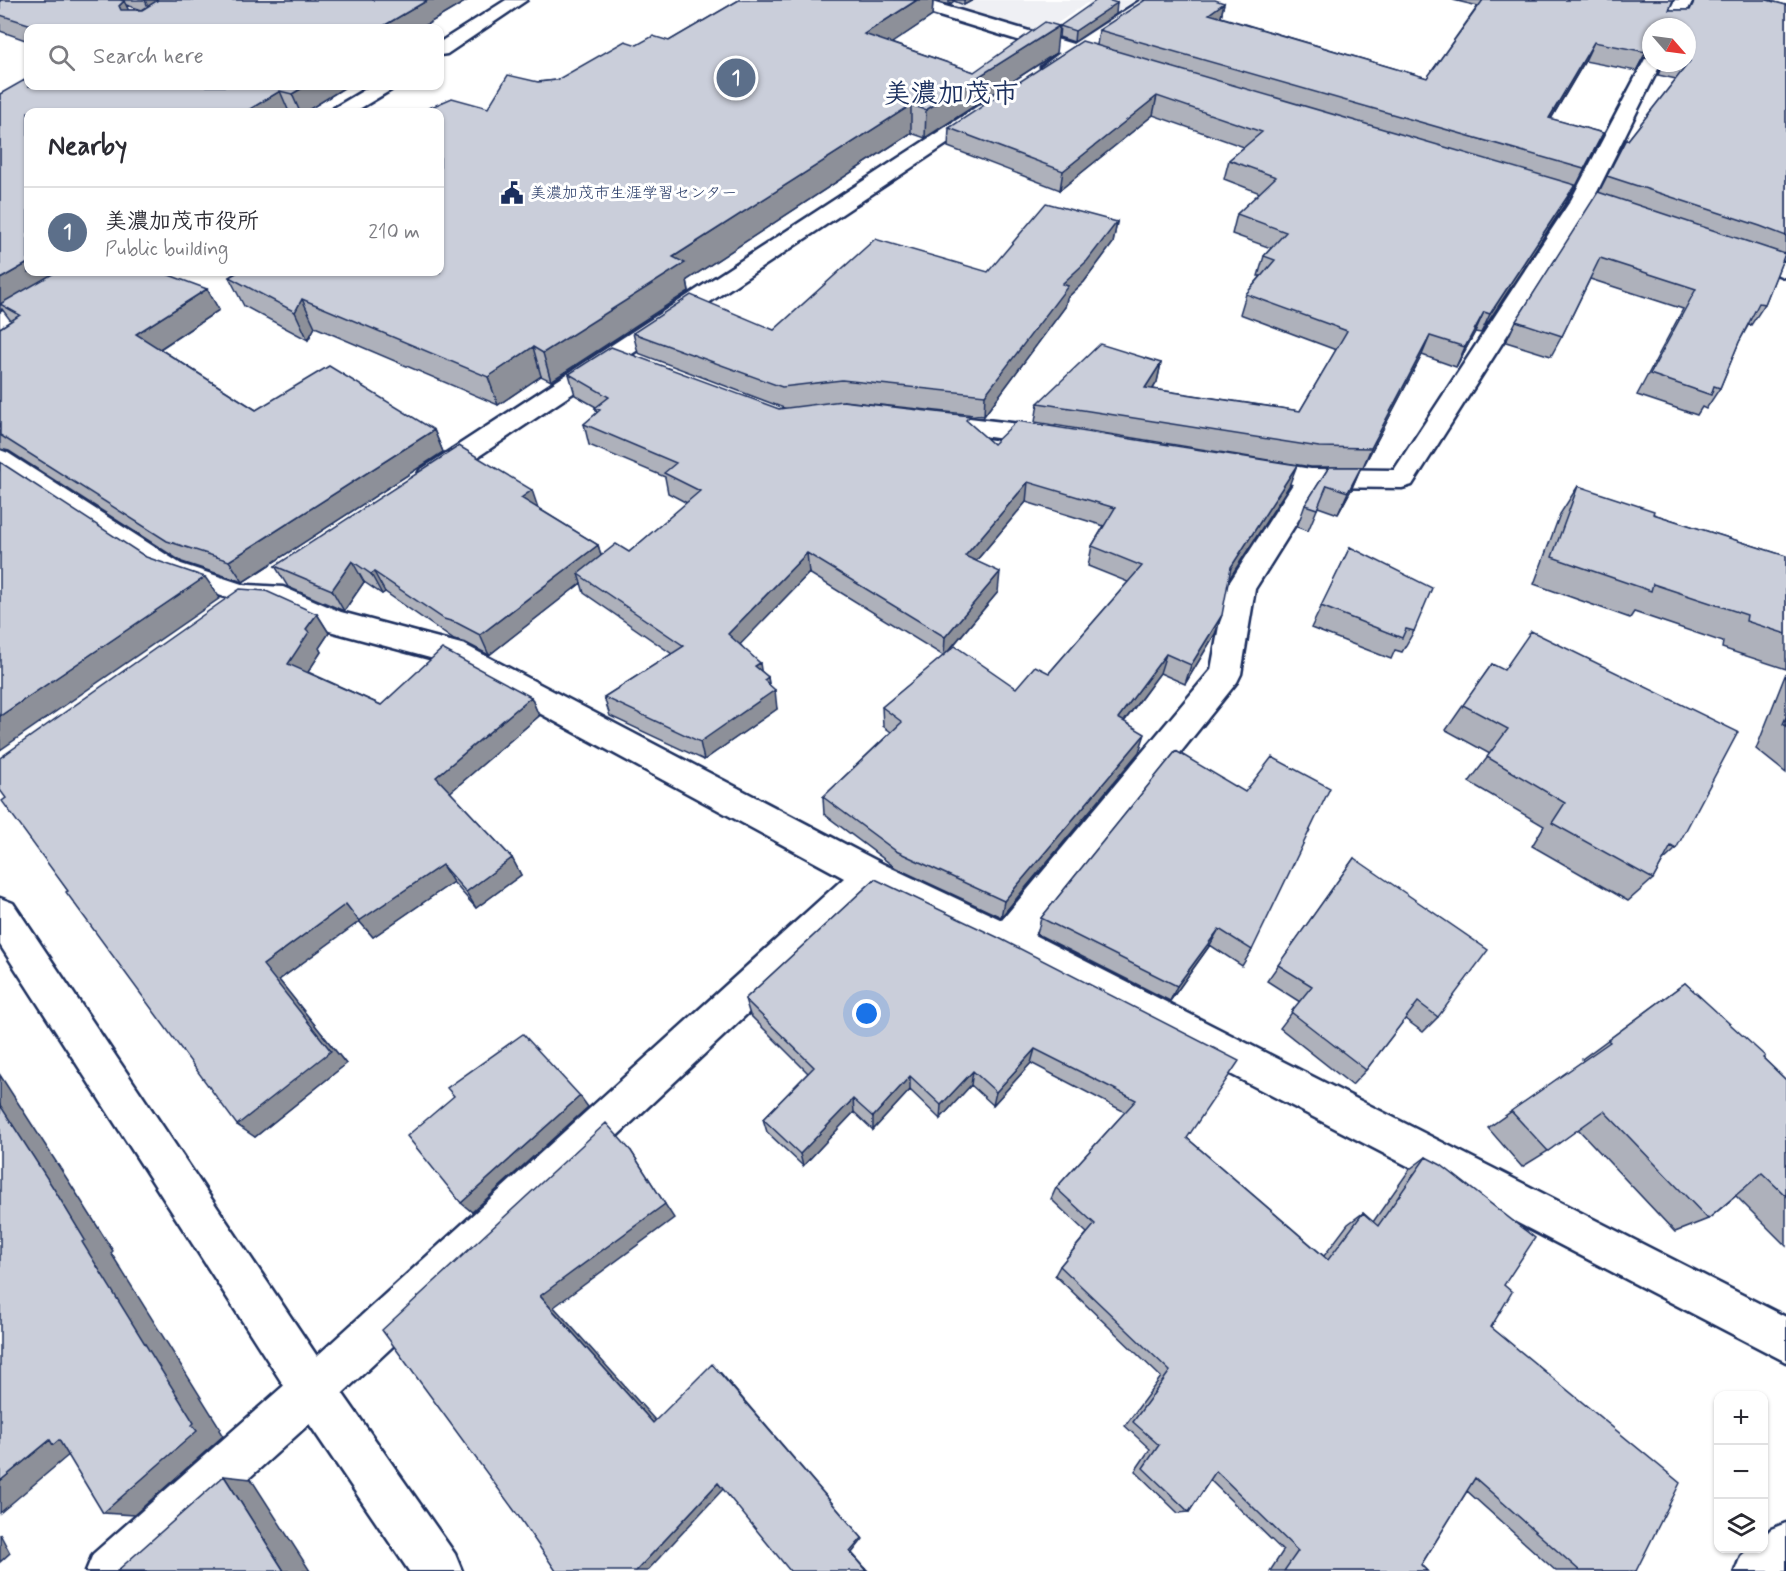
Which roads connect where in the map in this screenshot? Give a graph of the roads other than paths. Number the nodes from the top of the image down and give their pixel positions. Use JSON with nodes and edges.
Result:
{"nodes":[{"id":1,"x":518,"y":0,"type":"edge"},
{"id":2,"x":906,"y":0,"type":"edge"},
{"id":3,"x":1153,"y":0,"type":"edge"},
{"id":4,"x":1684,"y":0,"type":"edge"},
{"id":5,"x":1675,"y":18,"type":"edge"},
{"id":6,"x":444,"y":47,"type":"edge"},
{"id":7,"x":1075,"y":51,"type":"junction"},
{"id":8,"x":1105,"y":59,"type":"edge"},
{"id":9,"x":1647,"y":72,"type":"edge"},
{"id":10,"x":1036,"y":76,"type":"edge"},
{"id":11,"x":377,"y":90,"type":"edge"},
{"id":12,"x":1006,"y":96,"type":"edge"},
{"id":13,"x":348,"y":108,"type":"edge"},
{"id":14,"x":1571,"y":197,"type":"junction"},
{"id":15,"x":1605,"y":208,"type":"edge"},
{"id":16,"x":1717,"y":244,"type":"edge"},
{"id":17,"x":1786,"y":271,"type":"edge"},
{"id":18,"x":77,"y":276,"type":"edge"},
{"id":19,"x":0,"y":323,"type":"edge"},
{"id":20,"x":612,"y":355,"type":"junction"},
{"id":21,"x":644,"y":367,"type":"edge"},
{"id":22,"x":900,"y":418,"type":"edge"},
{"id":23,"x":1071,"y":440,"type":"edge"},
{"id":24,"x":0,"y":458,"type":"edge"},
{"id":25,"x":1220,"y":463,"type":"edge"},
{"id":26,"x":1311,"y":478,"type":"junction"},
{"id":27,"x":406,"y":492,"type":"edge"},
{"id":28,"x":287,"y":570,"type":"edge"},
{"id":29,"x":248,"y":596,"type":"junction"},
{"id":30,"x":219,"y":616,"type":"edge"},
{"id":31,"x":871,"y":875,"type":"junction"},
{"id":32,"x":0,"y":914,"type":"edge"},
{"id":33,"x":1008,"y":940,"type":"junction"},
{"id":34,"x":1786,"y":1340,"type":"edge"},
{"id":35,"x":313,"y":1390,"type":"junction"},
{"id":36,"x":1786,"y":1544,"type":"edge"},
{"id":37,"x":110,"y":1571,"type":"edge"},
{"id":38,"x":438,"y":1571,"type":"edge"},
{"id":39,"x":1756,"y":1571,"type":"edge"}],
"edges":[{"from":1,"to":6,"type":"street"},
{"from":2,"to":7,"type":"street"},
{"from":3,"to":7,"type":"street"},
{"from":4,"to":5,"type":"street"},
{"from":7,"to":8,"type":"street"},
{"from":7,"to":10,"type":"street"},
{"from":9,"to":14,"type":"street"},
{"from":11,"to":13,"type":"street"},
{"from":12,"to":20,"type":"street"},
{"from":14,"to":15,"type":"street"},
{"from":14,"to":26,"type":"street"},
{"from":16,"to":17,"type":"street"},
{"from":18,"to":19,"type":"street"},
{"from":20,"to":21,"type":"street"},
{"from":20,"to":27,"type":"street"},
{"from":22,"to":23,"type":"street"},
{"from":24,"to":29,"type":"lane"},
{"from":25,"to":26,"type":"street"},
{"from":26,"to":33,"type":"street"},
{"from":28,"to":29,"type":"street"},
{"from":29,"to":30,"type":"street"},
{"from":29,"to":31,"type":"street"},
{"from":31,"to":33,"type":"street"},
{"from":31,"to":35,"type":"street"},
{"from":32,"to":35,"type":"street"},
{"from":33,"to":34,"type":"street"},
{"from":35,"to":37,"type":"street"},
{"from":35,"to":38,"type":"street"},
{"from":36,"to":39,"type":"lane"}]}
